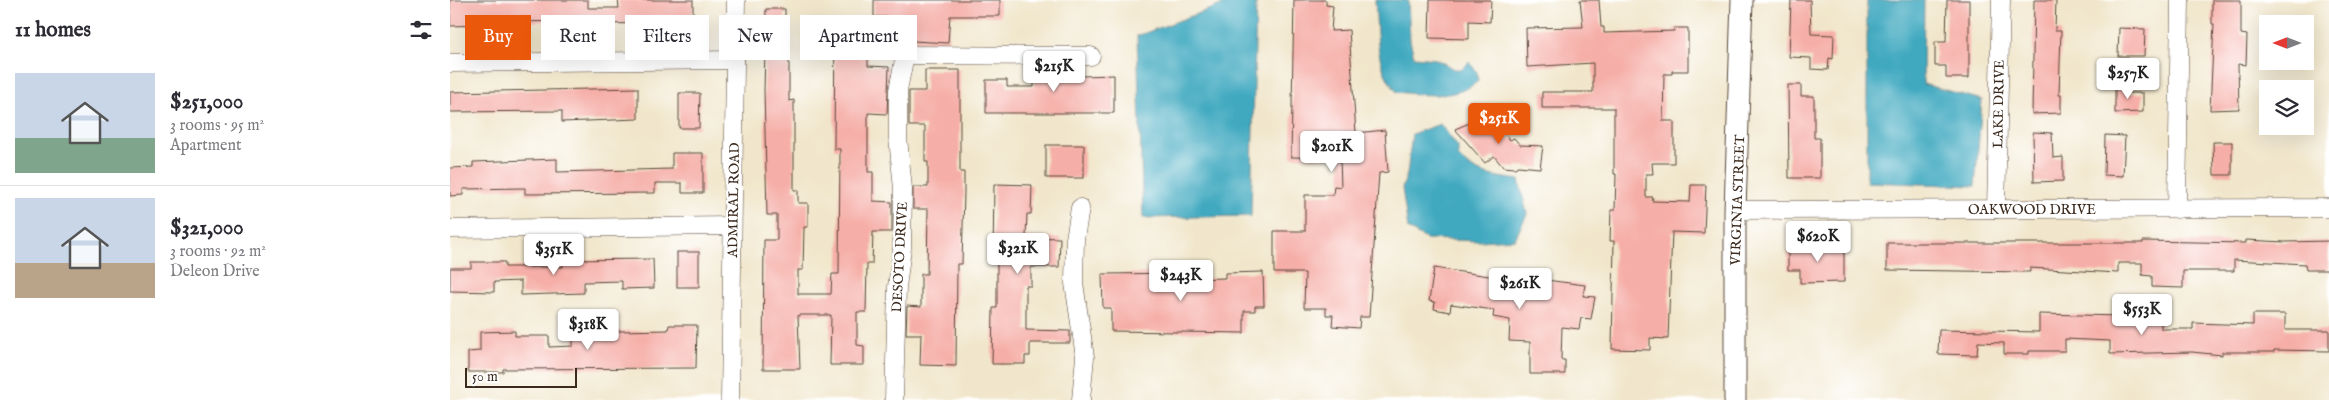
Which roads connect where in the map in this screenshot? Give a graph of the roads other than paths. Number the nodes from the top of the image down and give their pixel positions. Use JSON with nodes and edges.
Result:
{"nodes":[{"id":1,"x":736,"y":0,"type":"edge"},
{"id":2,"x":1742,"y":0,"type":"edge"},
{"id":3,"x":2001,"y":0,"type":"edge"},
{"id":4,"x":2180,"y":0,"type":"edge"},
{"id":5,"x":736,"y":15,"type":"edge"},
{"id":6,"x":1091,"y":56,"type":"dead end"},
{"id":7,"x":735,"y":60,"type":"joint"},
{"id":8,"x":450,"y":62,"type":"edge"},
{"id":9,"x":1080,"y":208,"type":"dead end"},
{"id":10,"x":2329,"y":208,"type":"edge"},
{"id":11,"x":1996,"y":209,"type":"junction"},
{"id":12,"x":2177,"y":209,"type":"junction"},
{"id":13,"x":1735,"y":210,"type":"junction"},
{"id":14,"x":732,"y":226,"type":"junction"},
{"id":15,"x":450,"y":229,"type":"edge"},
{"id":16,"x":730,"y":400,"type":"edge"},
{"id":17,"x":894,"y":400,"type":"edge"},
{"id":18,"x":1081,"y":400,"type":"edge"},
{"id":19,"x":1735,"y":400,"type":"edge"}],
"edges":[{"from":1,"to":5,"type":"street","name":"ADMIRAL ROAD"},
{"from":2,"to":13,"type":"street","name":"VIRGINIA STREET"},
{"from":3,"to":11,"type":"street","name":"LAKE DRIVE"},
{"from":4,"to":12,"type":"street"},
{"from":6,"to":17,"type":"street","name":"DESOTO DRIVE"},
{"from":7,"to":8,"type":"street"},
{"from":7,"to":14,"type":"street","name":"ADMIRAL ROAD"},
{"from":9,"to":18,"type":"street"},
{"from":10,"to":12,"type":"street","name":"OAKWOOD DRIVE"},
{"from":11,"to":12,"type":"street","name":"OAKWOOD DRIVE"},
{"from":11,"to":13,"type":"street","name":"OAKWOOD DRIVE"},
{"from":13,"to":19,"type":"street","name":"VIRGINIA STREET"},
{"from":14,"to":15,"type":"street"},
{"from":14,"to":16,"type":"street","name":"ADMIRAL ROAD"}]}
